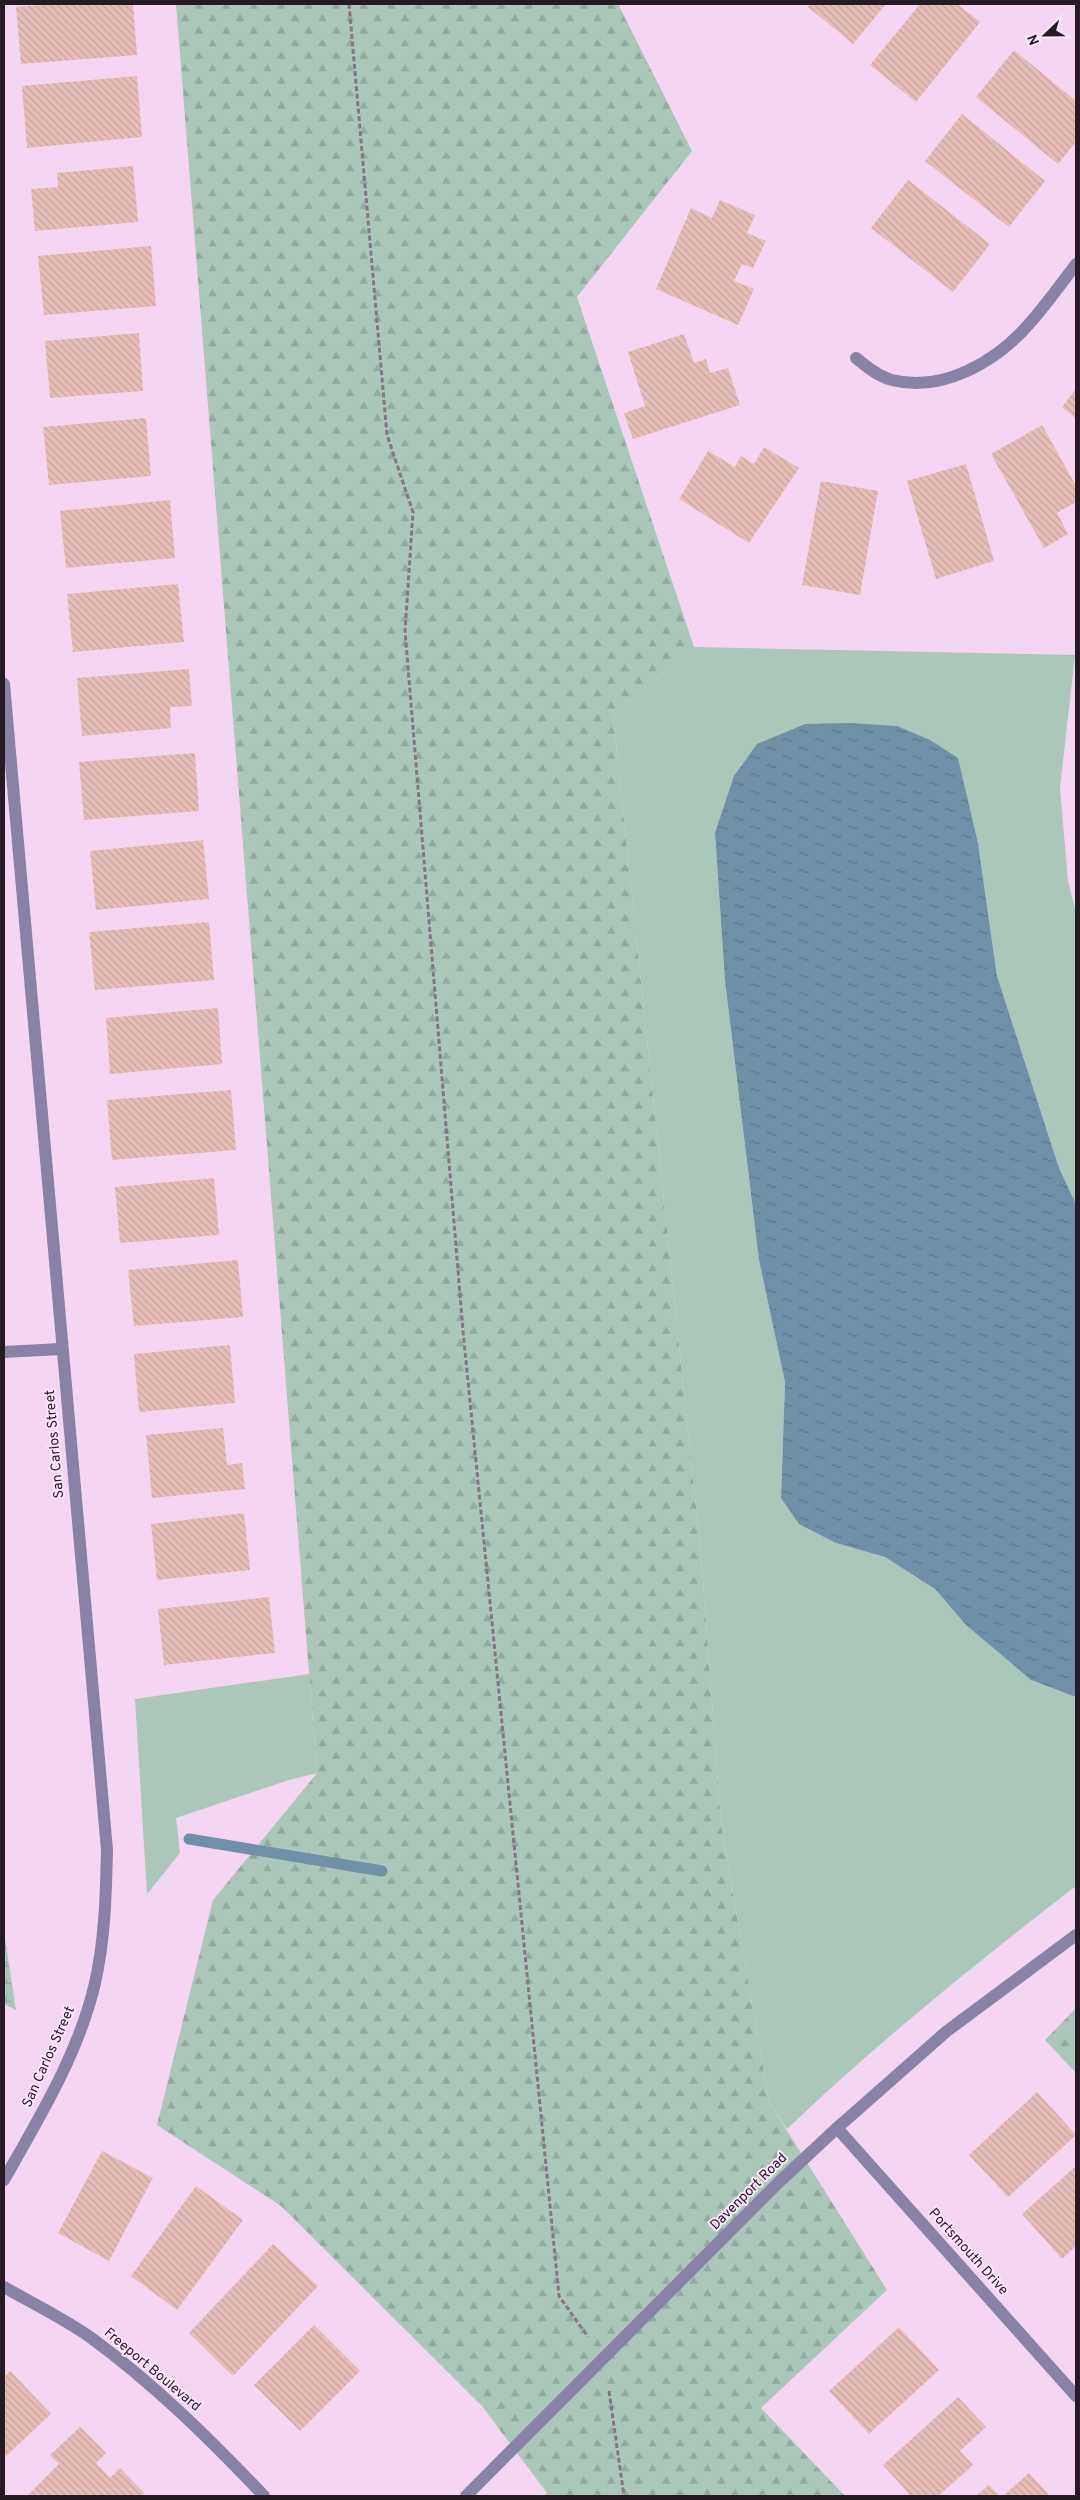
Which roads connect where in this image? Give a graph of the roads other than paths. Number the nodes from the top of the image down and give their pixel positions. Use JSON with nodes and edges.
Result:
{"nodes":[{"id":1,"x":1076,"y":264,"type":"edge"},
{"id":2,"x":856,"y":358,"type":"dead end"},
{"id":3,"x":4,"y":684,"type":"edge"},
{"id":4,"x":61,"y":1349,"type":"junction"},
{"id":5,"x":4,"y":1352,"type":"edge"},
{"id":6,"x":1076,"y":1935,"type":"edge"},
{"id":7,"x":837,"y":2128,"type":"junction"},
{"id":8,"x":4,"y":2180,"type":"edge"},
{"id":9,"x":4,"y":2287,"type":"edge"},
{"id":10,"x":1076,"y":2396,"type":"edge"},
{"id":11,"x":264,"y":2496,"type":"edge"},
{"id":12,"x":466,"y":2496,"type":"edge"}],
"edges":[{"from":1,"to":2,"type":"street"},
{"from":3,"to":4,"type":"street","name":"San Carlos Street"},
{"from":4,"to":5,"type":"street"},
{"from":4,"to":8,"type":"street","name":"San Carlos Street"},
{"from":6,"to":7,"type":"street","name":"Davenport Road"},
{"from":7,"to":10,"type":"street","name":"Portsmouth Drive"},
{"from":7,"to":12,"type":"street","name":"Davenport Road"},
{"from":9,"to":11,"type":"street","name":"Freeport Boulevard"}]}
